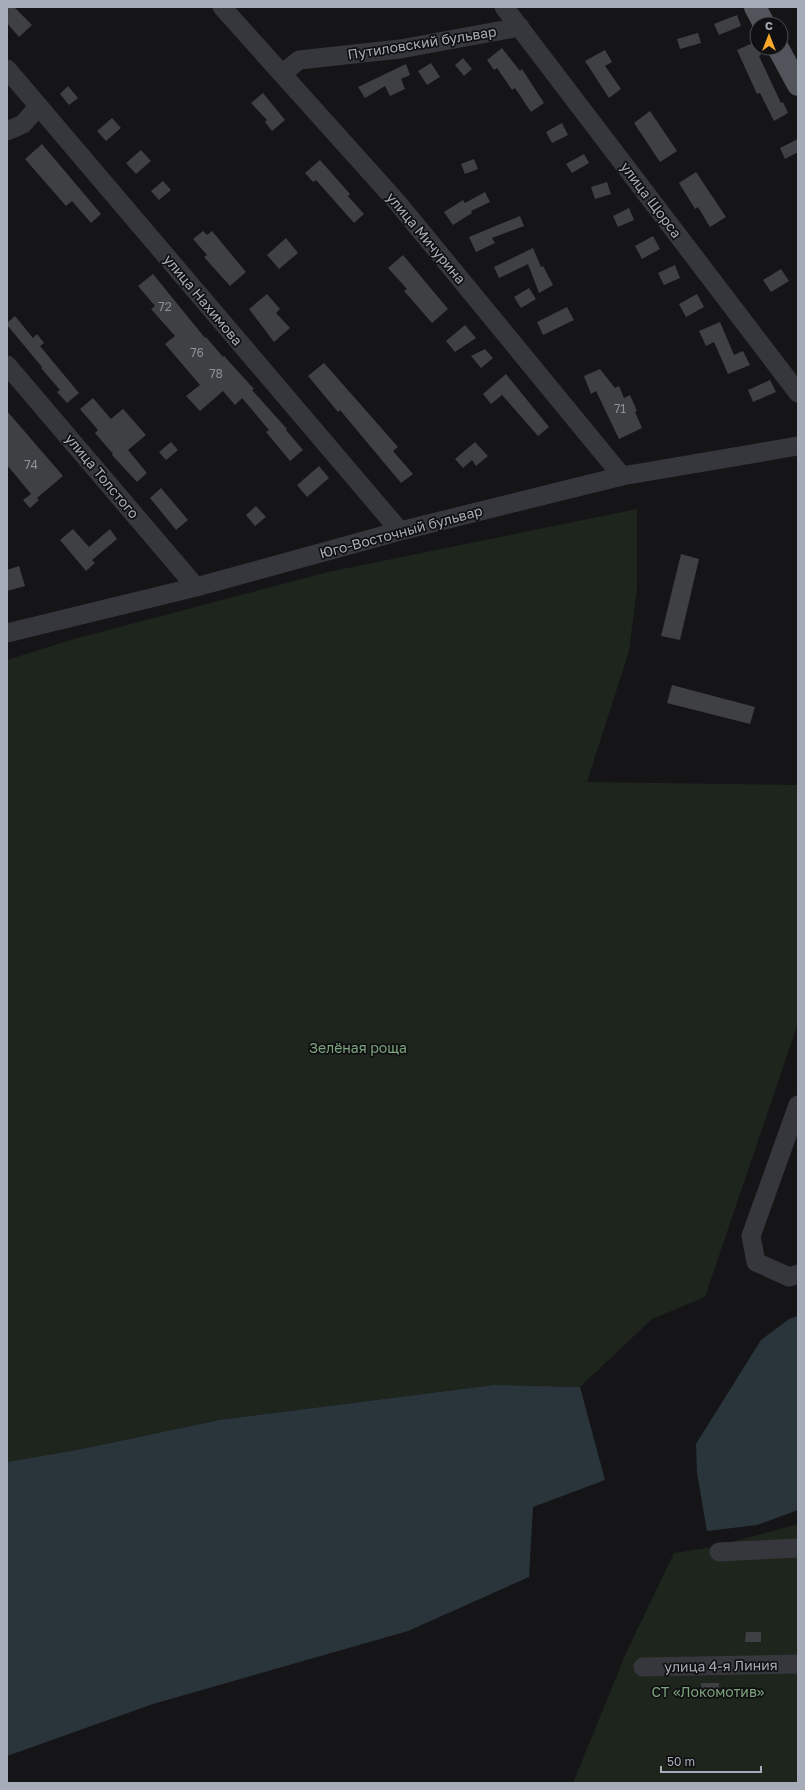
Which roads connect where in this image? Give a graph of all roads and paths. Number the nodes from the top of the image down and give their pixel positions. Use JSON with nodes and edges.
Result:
{"nodes":[{"id":1,"x":222,"y":7,"type":"edge"},
{"id":2,"x":504,"y":7,"type":"edge"},
{"id":3,"x":755,"y":7,"type":"edge"},
{"id":4,"x":760,"y":16,"type":"edge"},
{"id":5,"x":520,"y":27,"type":"junction"},
{"id":6,"x":782,"y":56,"type":"edge"},
{"id":7,"x":7,"y":69,"type":"edge"},
{"id":8,"x":282,"y":74,"type":"junction"},
{"id":9,"x":798,"y":85,"type":"edge"},
{"id":10,"x":38,"y":107,"type":"junction"},
{"id":11,"x":7,"y":131,"type":"edge"},
{"id":12,"x":7,"y":365,"type":"edge"},
{"id":13,"x":798,"y":393,"type":"edge"},
{"id":14,"x":798,"y":446,"type":"edge"},
{"id":15,"x":622,"y":476,"type":"junction"},
{"id":16,"x":400,"y":531,"type":"junction"},
{"id":17,"x":196,"y":587,"type":"junction"},
{"id":18,"x":7,"y":633,"type":"edge"},
{"id":19,"x":798,"y":1105,"type":"edge"},
{"id":20,"x":793,"y":1275,"type":"edge"},
{"id":21,"x":798,"y":1548,"type":"edge"},
{"id":22,"x":719,"y":1552,"type":"dead end"},
{"id":23,"x":798,"y":1664,"type":"edge"},
{"id":24,"x":643,"y":1667,"type":"dead end"}],
"edges":[{"from":1,"to":8,"type":"street","name":"улица Мичурина"},
{"from":2,"to":5,"type":"street","name":"улица Щорса"},
{"from":3,"to":4,"type":"main road"},
{"from":5,"to":8,"type":"street","name":"Путиловский бульвар"},
{"from":5,"to":13,"type":"street","name":"улица Щорса"},
{"from":6,"to":9,"type":"main road"},
{"from":7,"to":10,"type":"street","name":"улица Нахимова"},
{"from":8,"to":15,"type":"street","name":"улица Мичурина"},
{"from":10,"to":11,"type":"street"},
{"from":10,"to":16,"type":"street","name":"улица Нахимова"},
{"from":12,"to":17,"type":"street","name":"улица Толстого"},
{"from":14,"to":15,"type":"street","name":"Юго-Восточный бульвар"},
{"from":15,"to":16,"type":"street","name":"Юго-Восточный бульвар"},
{"from":16,"to":17,"type":"street","name":"Юго-Восточный бульвар"},
{"from":17,"to":18,"type":"street","name":"Юго-Восточный бульвар"},
{"from":19,"to":20,"type":"street"},
{"from":21,"to":22,"type":"street"},
{"from":23,"to":24,"type":"street","name":"улица 4-я Линия"}]}
